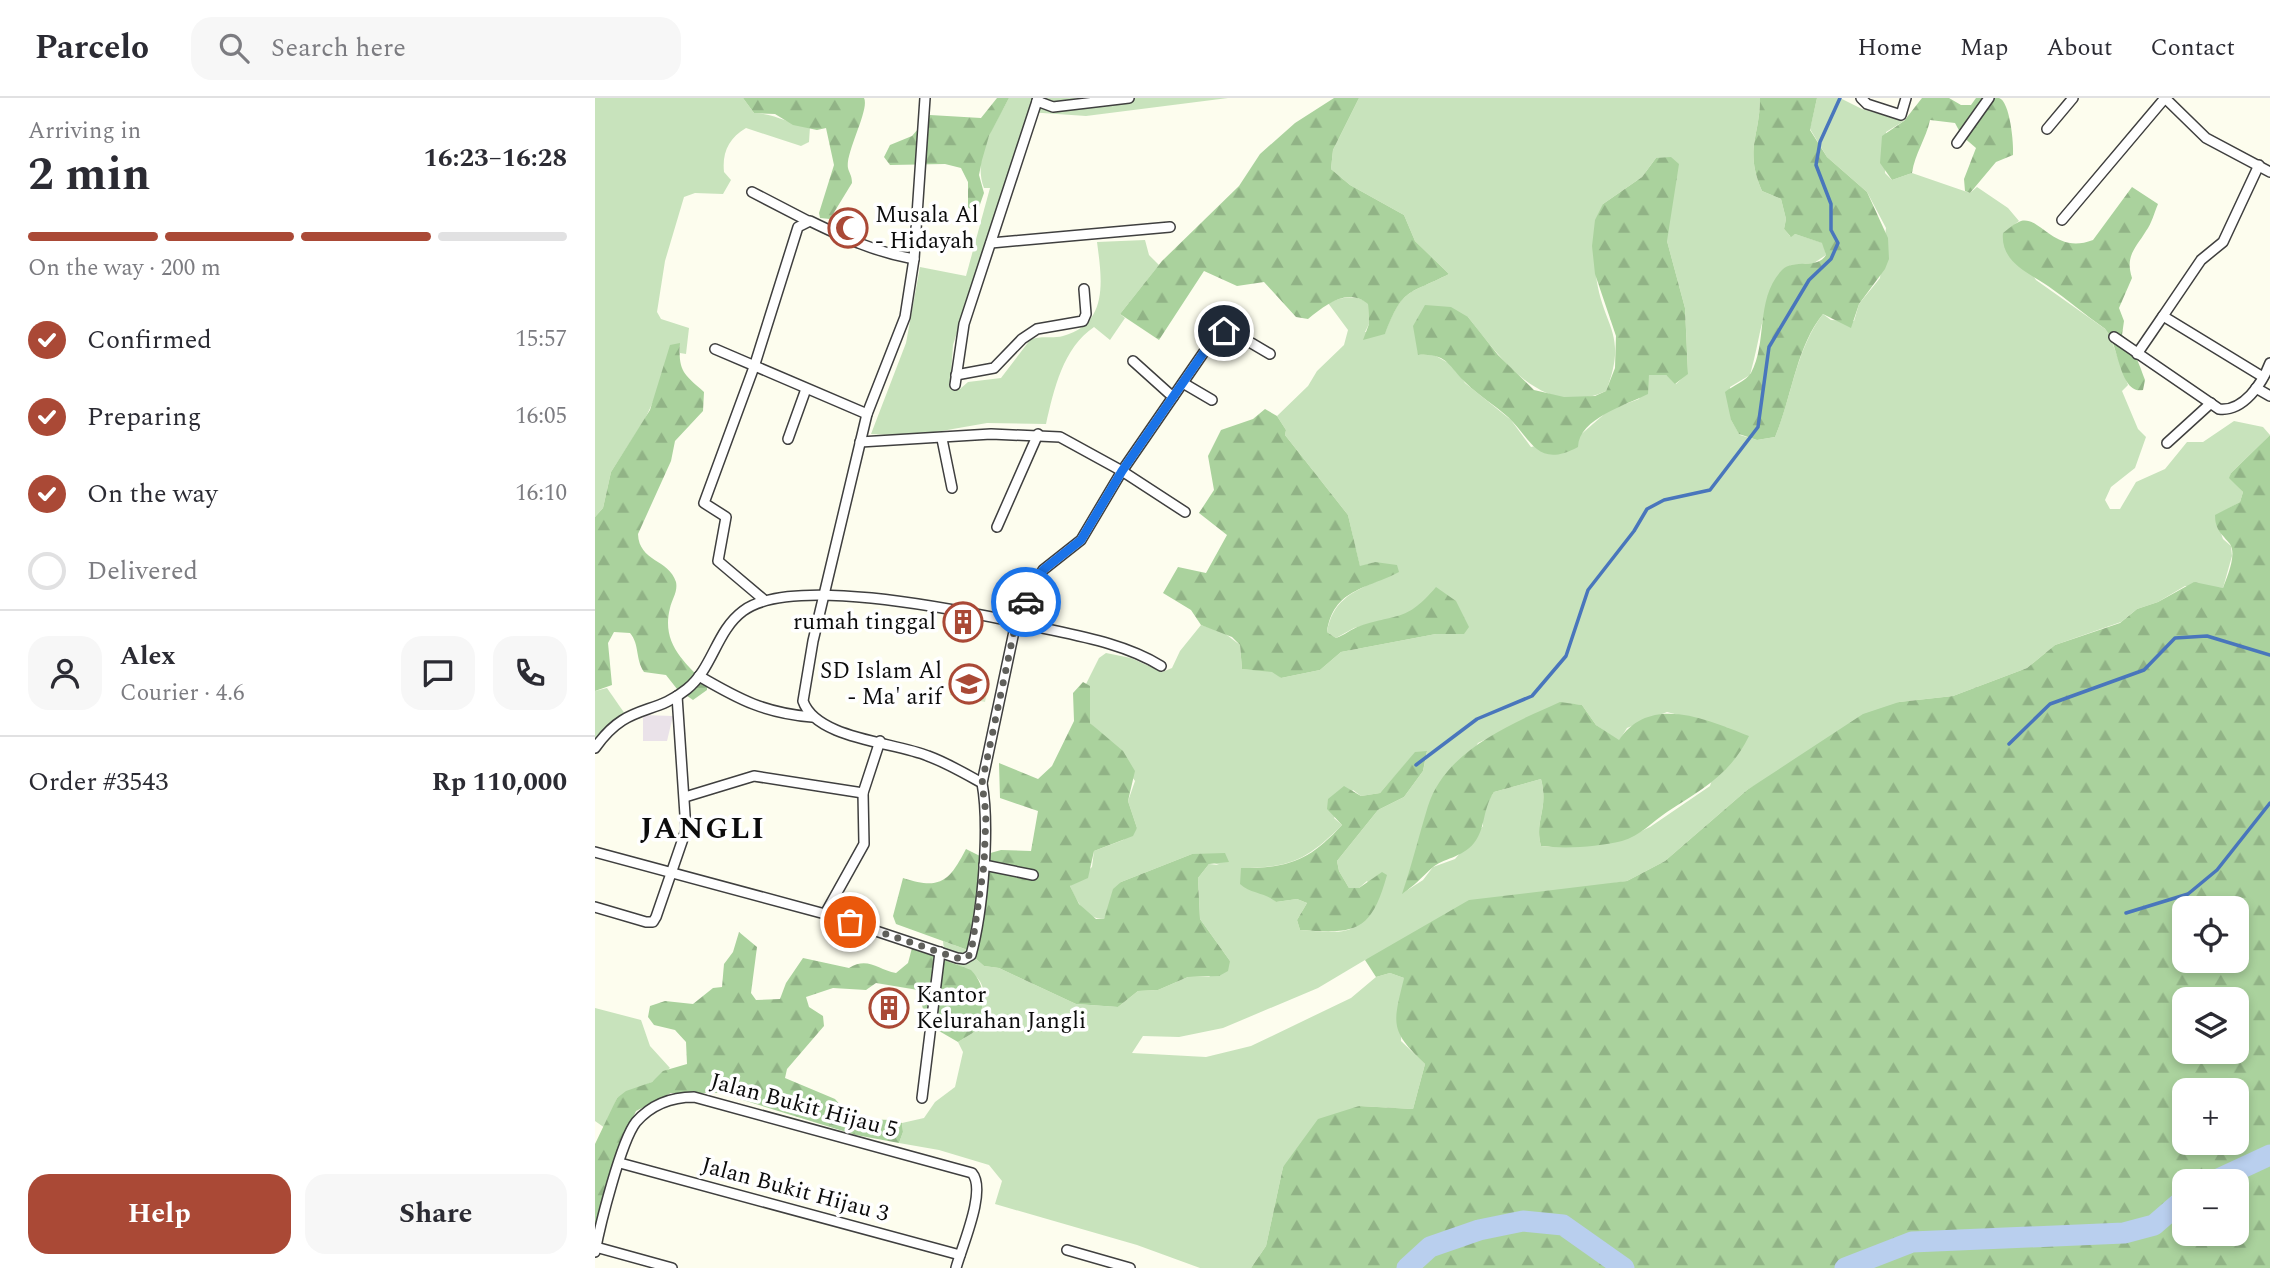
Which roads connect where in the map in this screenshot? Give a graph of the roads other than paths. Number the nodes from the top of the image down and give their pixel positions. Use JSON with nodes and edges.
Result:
{"nodes":[{"id":1,"x":925,"y":98,"type":"edge"},
{"id":2,"x":1129,"y":98,"type":"edge"},
{"id":3,"x":1861,"y":98,"type":"edge"},
{"id":4,"x":1906,"y":98,"type":"edge"},
{"id":5,"x":1989,"y":98,"type":"edge"},
{"id":6,"x":2073,"y":98,"type":"edge"},
{"id":7,"x":2166,"y":98,"type":"edge"},
{"id":8,"x":1038,"y":100,"type":"edge"},
{"id":9,"x":2047,"y":129,"type":"dead end"},
{"id":10,"x":1957,"y":143,"type":"dead end"},
{"id":11,"x":2259,"y":165,"type":"junction"},
{"id":12,"x":2270,"y":172,"type":"edge"},
{"id":13,"x":753,"y":192,"type":"dead end"},
{"id":14,"x":2062,"y":220,"type":"dead end"},
{"id":15,"x":810,"y":221,"type":"junction"},
{"id":16,"x":1170,"y":227,"type":"dead end"},
{"id":17,"x":991,"y":243,"type":"junction"},
{"id":18,"x":914,"y":259,"type":"junction"},
{"id":19,"x":1084,"y":289,"type":"dead end"},
{"id":20,"x":2163,"y":316,"type":"junction"},
{"id":21,"x":2114,"y":337,"type":"dead end"},
{"id":22,"x":715,"y":349,"type":"dead end"},
{"id":23,"x":1270,"y":354,"type":"dead end"},
{"id":24,"x":2137,"y":354,"type":"junction"},
{"id":25,"x":1133,"y":361,"type":"dead end"},
{"id":26,"x":2270,"y":363,"type":"edge"},
{"id":27,"x":754,"y":367,"type":"junction"},
{"id":28,"x":2263,"y":377,"type":"junction"},
{"id":29,"x":1183,"y":383,"type":"junction"},
{"id":30,"x":2256,"y":388,"type":"junction"},
{"id":31,"x":806,"y":389,"type":"junction"},
{"id":32,"x":1173,"y":397,"type":"junction"},
{"id":33,"x":2270,"y":397,"type":"edge"},
{"id":34,"x":1212,"y":400,"type":"dead end"},
{"id":35,"x":2211,"y":403,"type":"junction"},
{"id":36,"x":867,"y":414,"type":"junction"},
{"id":37,"x":1038,"y":434,"type":"junction"},
{"id":38,"x":787,"y":439,"type":"dead end"},
{"id":39,"x":942,"y":439,"type":"junction"},
{"id":40,"x":860,"y":442,"type":"junction"},
{"id":41,"x":2167,"y":443,"type":"dead end"},
{"id":42,"x":1122,"y":471,"type":"junction"},
{"id":43,"x":952,"y":488,"type":"dead end"},
{"id":44,"x":1185,"y":512,"type":"dead end"},
{"id":45,"x":997,"y":527,"type":"dead end"},
{"id":46,"x":824,"y":596,"type":"junction"},
{"id":47,"x":763,"y":600,"type":"junction"},
{"id":48,"x":1016,"y":622,"type":"junction"},
{"id":49,"x":1161,"y":666,"type":"dead end"},
{"id":50,"x":699,"y":676,"type":"junction"},
{"id":51,"x":677,"y":696,"type":"junction"},
{"id":52,"x":812,"y":717,"type":"junction"},
{"id":53,"x":880,"y":741,"type":"junction"},
{"id":54,"x":595,"y":748,"type":"edge"},
{"id":55,"x":982,"y":783,"type":"junction"},
{"id":56,"x":863,"y":793,"type":"junction"},
{"id":57,"x":685,"y":797,"type":"junction"},
{"id":58,"x":595,"y":852,"type":"edge"},
{"id":59,"x":984,"y":865,"type":"junction"},
{"id":60,"x":670,"y":871,"type":"junction"},
{"id":61,"x":1033,"y":874,"type":"dead end"},
{"id":62,"x":595,"y":907,"type":"edge"},
{"id":63,"x":825,"y":914,"type":"junction"},
{"id":64,"x":940,"y":953,"type":"junction"},
{"id":65,"x":922,"y":1098,"type":"dead end"},
{"id":66,"x":620,"y":1163,"type":"junction"},
{"id":67,"x":595,"y":1250,"type":"edge"},
{"id":68,"x":1067,"y":1250,"type":"dead end"},
{"id":69,"x":960,"y":1255,"type":"junction"},
{"id":70,"x":672,"y":1268,"type":"edge"},
{"id":71,"x":956,"y":1268,"type":"edge"},
{"id":72,"x":1130,"y":1268,"type":"edge"}],
"edges":[{"from":1,"to":18,"type":"street"},
{"from":2,"to":8,"type":"street"},
{"from":3,"to":4,"type":"street"},
{"from":5,"to":10,"type":"street"},
{"from":6,"to":9,"type":"street"},
{"from":7,"to":11,"type":"street"},
{"from":7,"to":14,"type":"street"},
{"from":8,"to":17,"type":"street"},
{"from":11,"to":12,"type":"street"},
{"from":11,"to":20,"type":"street"},
{"from":13,"to":15,"type":"street"},
{"from":15,"to":18,"type":"street"},
{"from":15,"to":27,"type":"street"},
{"from":16,"to":17,"type":"street"},
{"from":17,"to":19,"type":"street"},
{"from":18,"to":36,"type":"street"},
{"from":20,"to":24,"type":"street"},
{"from":20,"to":28,"type":"street"},
{"from":21,"to":24,"type":"street"},
{"from":22,"to":27,"type":"street"},
{"from":23,"to":29,"type":"street"},
{"from":24,"to":35,"type":"street"},
{"from":25,"to":32,"type":"street"},
{"from":26,"to":28,"type":"street"},
{"from":27,"to":31,"type":"street"},
{"from":27,"to":47,"type":"street"},
{"from":28,"to":30,"type":"street"},
{"from":29,"to":32,"type":"street"},
{"from":29,"to":34,"type":"street"},
{"from":30,"to":33,"type":"street"},
{"from":30,"to":35,"type":"street"},
{"from":31,"to":36,"type":"street"},
{"from":31,"to":38,"type":"street"},
{"from":32,"to":42,"type":"street"},
{"from":35,"to":41,"type":"street"},
{"from":36,"to":40,"type":"street"},
{"from":37,"to":39,"type":"street"},
{"from":37,"to":42,"type":"street"},
{"from":37,"to":45,"type":"street"},
{"from":39,"to":40,"type":"street"},
{"from":39,"to":43,"type":"street"},
{"from":40,"to":46,"type":"street"},
{"from":42,"to":44,"type":"street"},
{"from":42,"to":48,"type":"street"},
{"from":46,"to":47,"type":"street"},
{"from":46,"to":48,"type":"street"},
{"from":46,"to":52,"type":"street"},
{"from":47,"to":50,"type":"street"},
{"from":48,"to":49,"type":"street"},
{"from":48,"to":55,"type":"street"},
{"from":50,"to":51,"type":"street"},
{"from":50,"to":52,"type":"street"},
{"from":51,"to":54,"type":"street"},
{"from":51,"to":57,"type":"street"},
{"from":52,"to":53,"type":"street"},
{"from":53,"to":55,"type":"street"},
{"from":53,"to":56,"type":"street"},
{"from":55,"to":59,"type":"street"},
{"from":56,"to":57,"type":"street"},
{"from":56,"to":63,"type":"street"},
{"from":57,"to":60,"type":"street"},
{"from":58,"to":60,"type":"street"},
{"from":59,"to":61,"type":"street"},
{"from":59,"to":64,"type":"street"},
{"from":60,"to":62,"type":"street"},
{"from":60,"to":63,"type":"street"},
{"from":63,"to":64,"type":"street"},
{"from":64,"to":65,"type":"street"},
{"from":66,"to":67,"type":"street","name":"Jalan Bukit Hijau 5"},
{"from":66,"to":69,"type":"street","name":"Jalan Bukit Hijau 3"},
{"from":66,"to":69,"type":"street","name":"Jalan Bukit Hijau 5"},
{"from":67,"to":70,"type":"street"},
{"from":68,"to":72,"type":"street"},
{"from":69,"to":71,"type":"street"}]}
